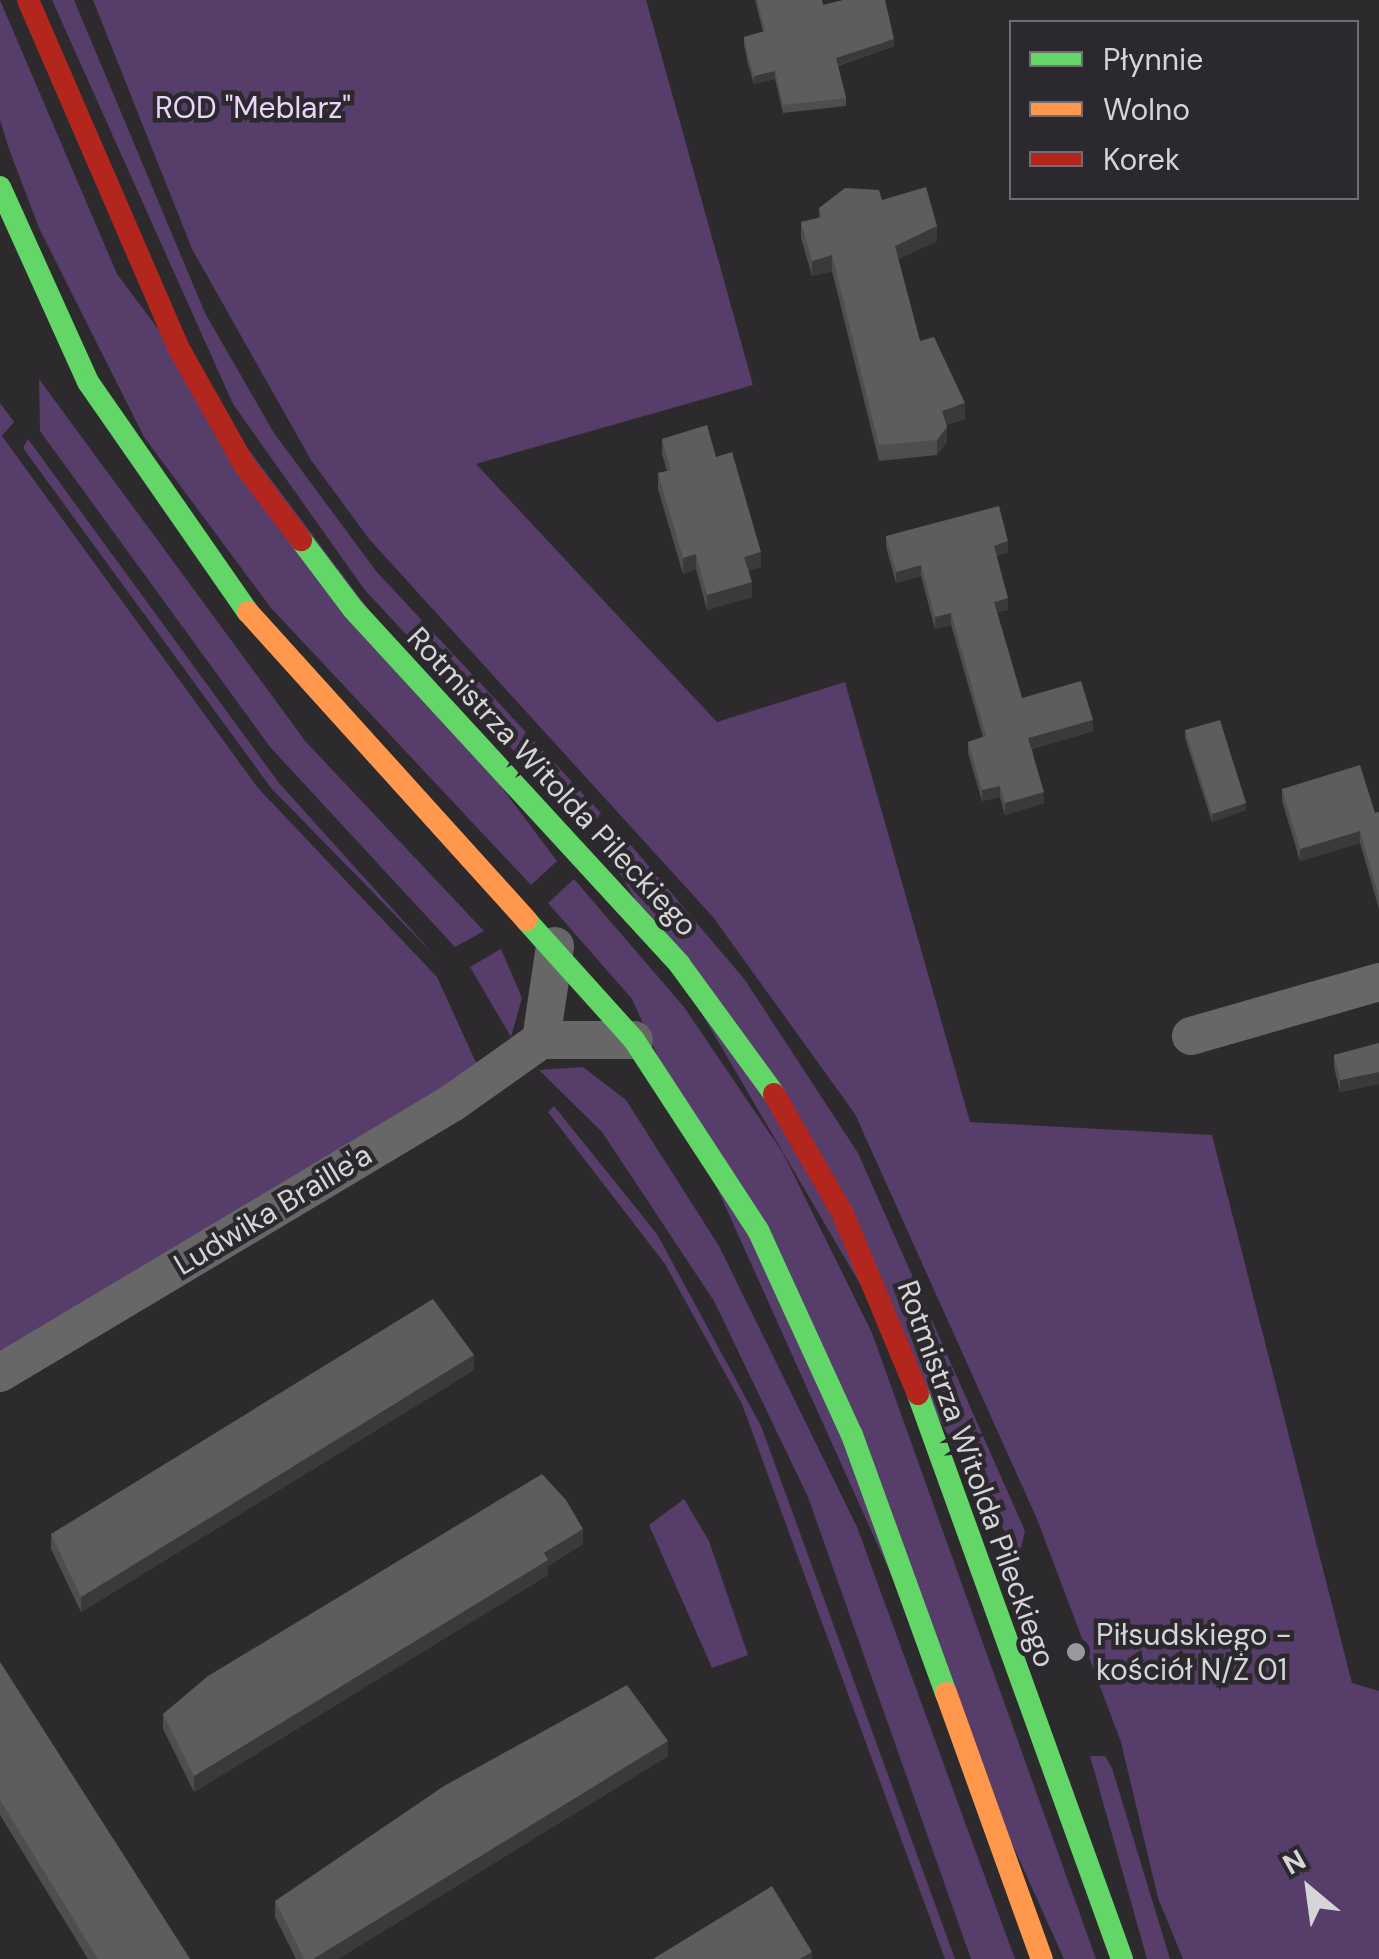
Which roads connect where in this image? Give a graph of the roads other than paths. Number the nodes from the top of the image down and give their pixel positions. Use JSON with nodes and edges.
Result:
{"nodes":[{"id":1,"x":28,"y":0,"type":"edge"},
{"id":2,"x":0,"y":186,"type":"edge"},
{"id":3,"x":555,"y":946,"type":"junction"},
{"id":4,"x":1379,"y":982,"type":"edge"},
{"id":5,"x":1191,"y":1036,"type":"dead end"},
{"id":6,"x":540,"y":1040,"type":"junction"},
{"id":7,"x":634,"y":1040,"type":"junction"},
{"id":8,"x":0,"y":1373,"type":"edge"},
{"id":9,"x":1042,"y":1959,"type":"edge"},
{"id":10,"x":1122,"y":1959,"type":"edge"}],
"edges":[{"from":1,"to":10,"type":"main road","name":"Rotmistrza Witolda Pileckiego"},
{"from":2,"to":3,"type":"main road"},
{"from":3,"to":6,"type":"street"},
{"from":3,"to":7,"type":"main road"},
{"from":4,"to":5,"type":"street"},
{"from":6,"to":7,"type":"street"},
{"from":6,"to":8,"type":"street","name":"Ludwika Braille'a"},
{"from":7,"to":9,"type":"main road"}]}
